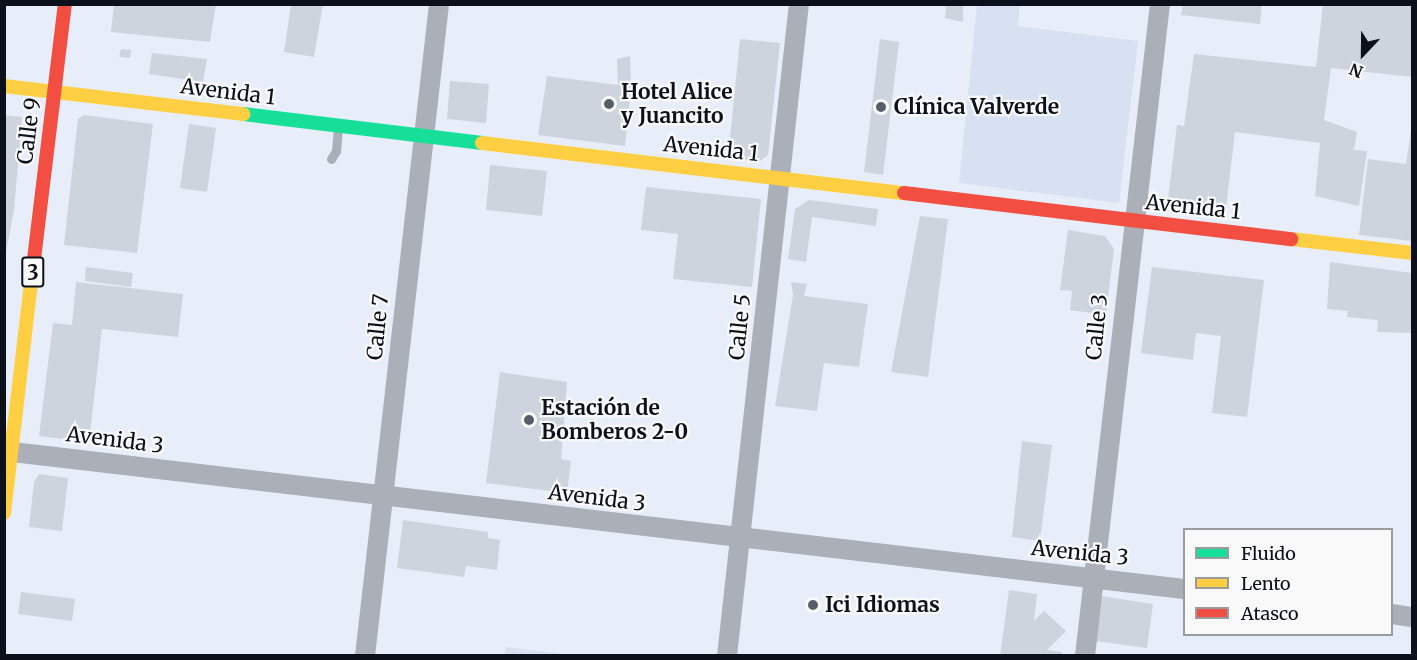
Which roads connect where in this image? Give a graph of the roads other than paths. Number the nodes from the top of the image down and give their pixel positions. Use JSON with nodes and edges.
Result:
{"nodes":[{"id":1,"x":65,"y":4,"type":"edge"},
{"id":2,"x":439,"y":4,"type":"edge"},
{"id":3,"x":799,"y":4,"type":"edge"},
{"id":4,"x":1160,"y":4,"type":"edge"},
{"id":5,"x":4,"y":86,"type":"edge"},
{"id":6,"x":54,"y":92,"type":"junction"},
{"id":7,"x":339,"y":127,"type":"junction"},
{"id":8,"x":424,"y":138,"type":"junction"},
{"id":9,"x":331,"y":159,"type":"dead end"},
{"id":10,"x":780,"y":178,"type":"junction"},
{"id":11,"x":1134,"y":222,"type":"junction"},
{"id":12,"x":1413,"y":253,"type":"edge"},
{"id":13,"x":8,"y":452,"type":"edge"},
{"id":14,"x":384,"y":497,"type":"junction"},
{"id":15,"x":4,"y":513,"type":"edge"},
{"id":16,"x":740,"y":539,"type":"junction"},
{"id":17,"x":1094,"y":579,"type":"junction"},
{"id":18,"x":1183,"y":590,"type":"edge"},
{"id":19,"x":1393,"y":614,"type":"edge"},
{"id":20,"x":1413,"y":617,"type":"edge"},
{"id":21,"x":365,"y":656,"type":"edge"},
{"id":22,"x":727,"y":656,"type":"edge"},
{"id":23,"x":1085,"y":656,"type":"edge"}],
"edges":[{"from":1,"to":6,"type":"street","name":"Calle 9","number":"3"},
{"from":2,"to":8,"type":"street","name":"Calle 7"},
{"from":3,"to":10,"type":"street","name":"Calle 5"},
{"from":4,"to":11,"type":"street","name":"Calle 3"},
{"from":5,"to":6,"type":"street","name":"Avenida 1"},
{"from":6,"to":7,"type":"street","name":"Avenida 1"},
{"from":6,"to":13,"type":"street","name":"Calle 9","number":"3"},
{"from":7,"to":8,"type":"street","name":"Avenida 1"},
{"from":7,"to":9,"type":"lane"},
{"from":8,"to":10,"type":"street","name":"Avenida 1"},
{"from":8,"to":14,"type":"street","name":"Calle 7"},
{"from":10,"to":11,"type":"street","name":"Avenida 1"},
{"from":10,"to":16,"type":"street","name":"Calle 5"},
{"from":11,"to":12,"type":"street","name":"Avenida 1"},
{"from":11,"to":17,"type":"street","name":"Calle 3"},
{"from":13,"to":14,"type":"street","name":"Avenida 3"},
{"from":13,"to":15,"type":"street","name":"Calle 9","number":"3"},
{"from":14,"to":16,"type":"street","name":"Avenida 3"},
{"from":14,"to":21,"type":"street","name":"Calle 7"},
{"from":16,"to":17,"type":"street","name":"Avenida 3"},
{"from":16,"to":22,"type":"street","name":"Calle 5"},
{"from":17,"to":18,"type":"street","name":"Avenida 3"},
{"from":17,"to":23,"type":"street","name":"Calle 3"},
{"from":19,"to":20,"type":"street"}]}
